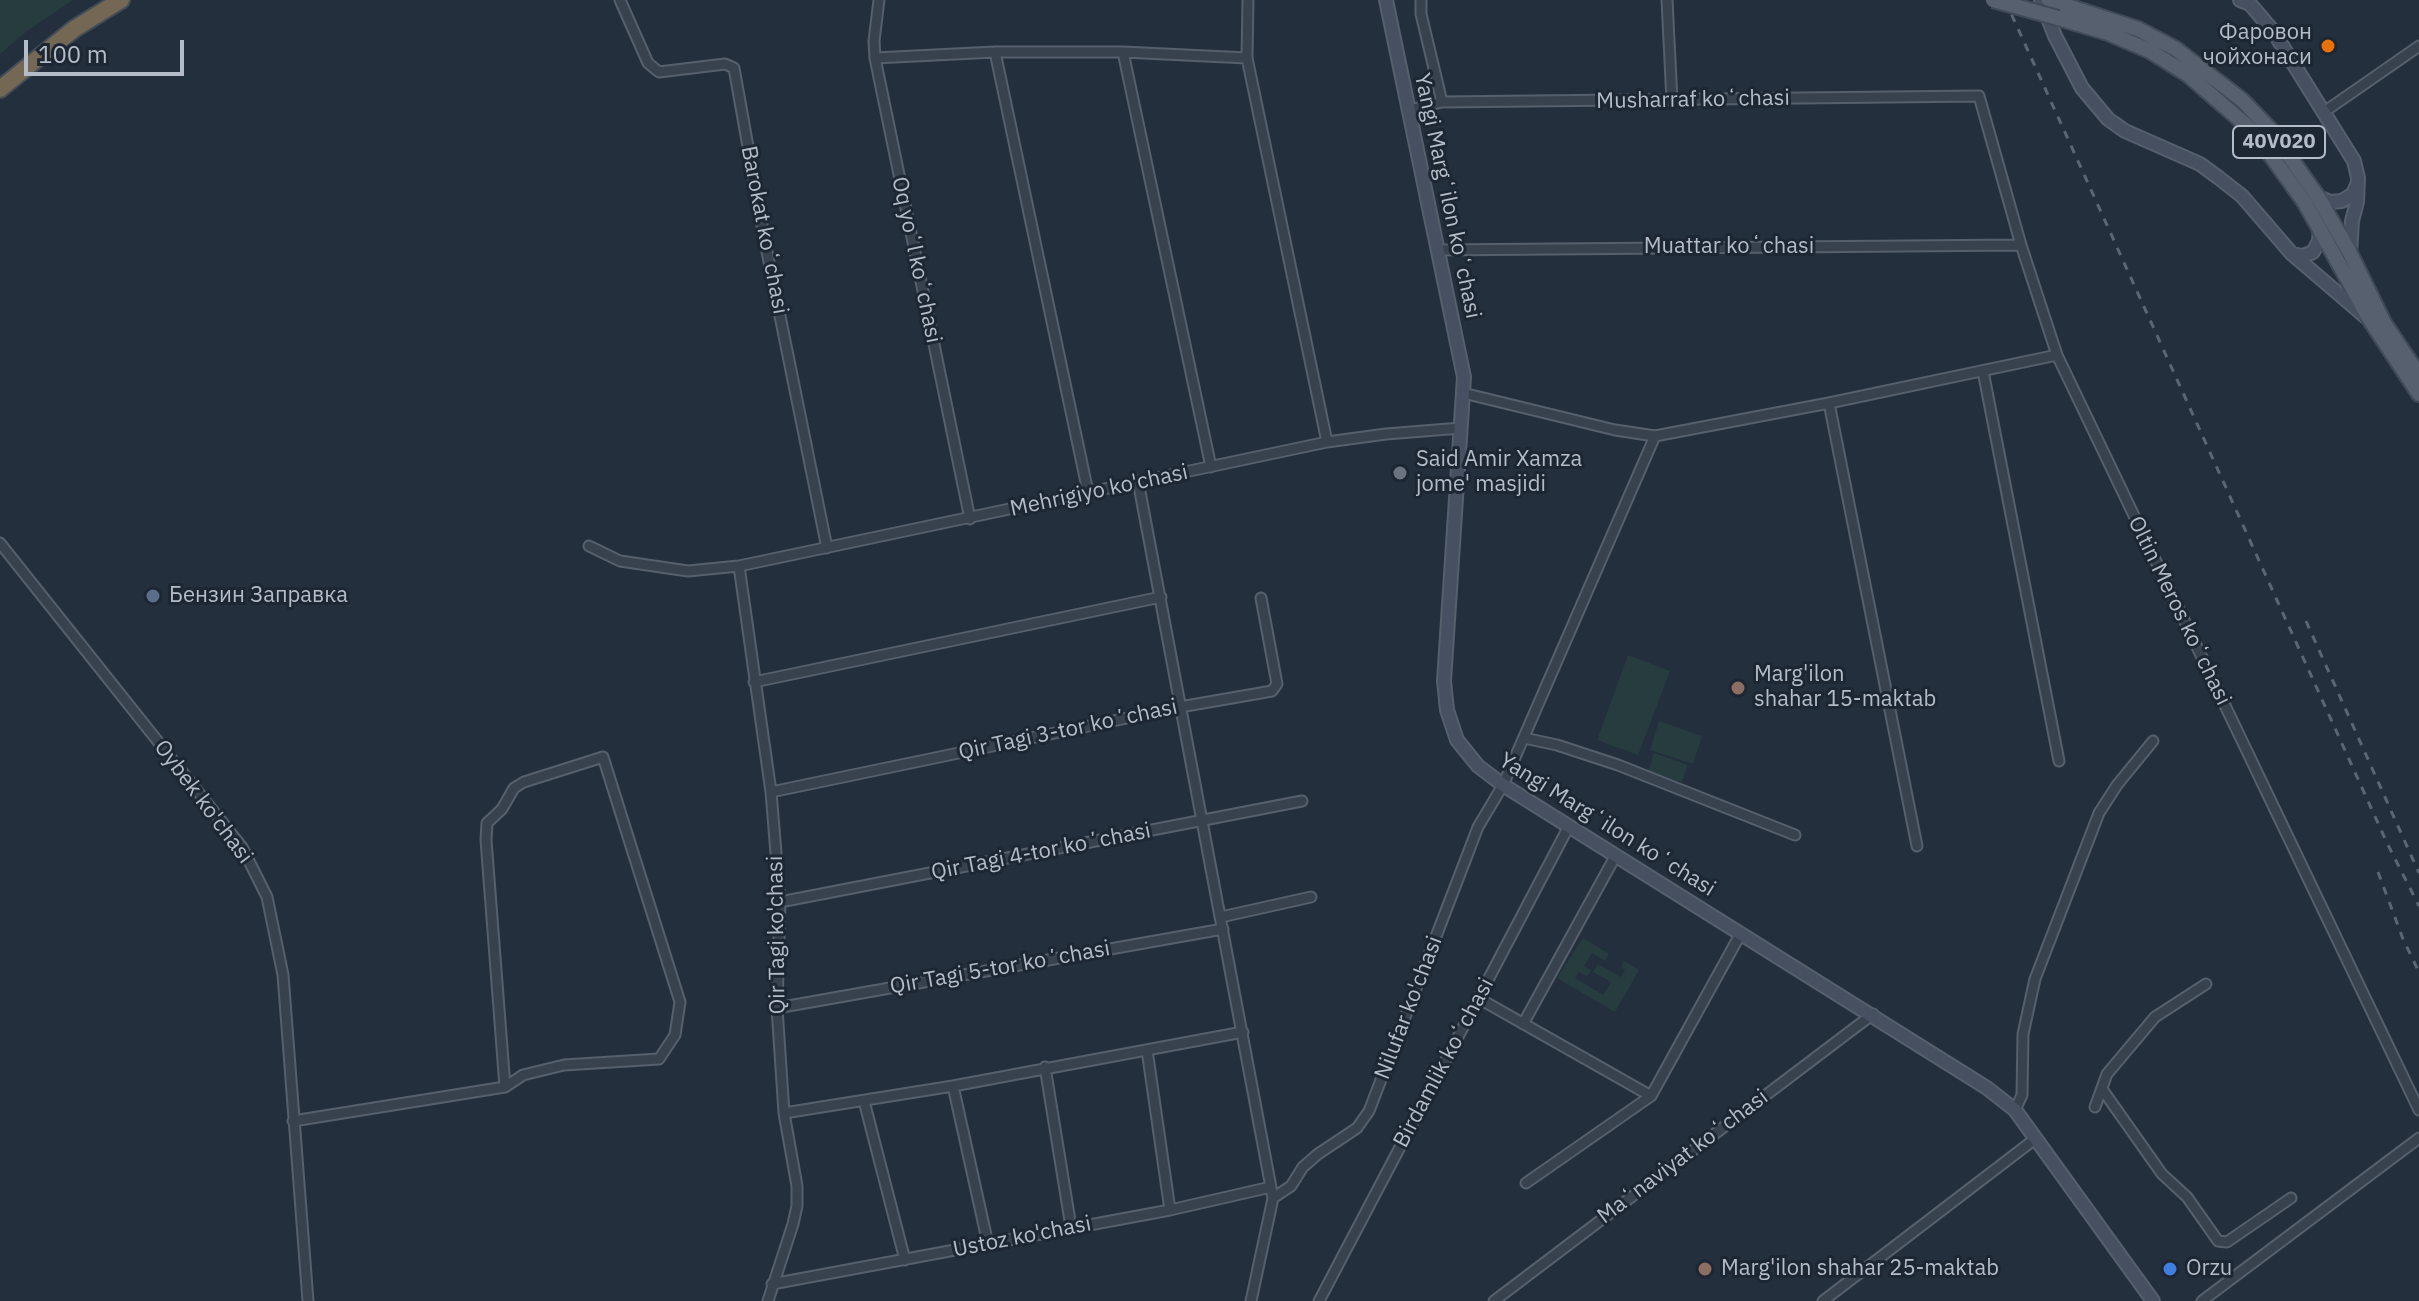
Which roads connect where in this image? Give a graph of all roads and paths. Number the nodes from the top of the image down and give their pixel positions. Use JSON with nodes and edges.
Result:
{"nodes":[{"id":1,"x":121,"y":0,"type":"edge"},
{"id":2,"x":620,"y":0,"type":"edge"},
{"id":3,"x":879,"y":0,"type":"edge"},
{"id":4,"x":1248,"y":0,"type":"edge"},
{"id":5,"x":1386,"y":0,"type":"edge"},
{"id":6,"x":1421,"y":0,"type":"edge"},
{"id":7,"x":1667,"y":0,"type":"edge"},
{"id":8,"x":1993,"y":0,"type":"edge"},
{"id":9,"x":2041,"y":0,"type":"edge"},
{"id":10,"x":2051,"y":0,"type":"edge"},
{"id":11,"x":2246,"y":1,"type":"edge"},
{"id":12,"x":2419,"y":46,"type":"edge"},
{"id":13,"x":995,"y":52,"type":"junction"},
{"id":14,"x":1123,"y":52,"type":"junction"},
{"id":15,"x":875,"y":58,"type":"junction"},
{"id":16,"x":1247,"y":58,"type":"junction"},
{"id":17,"x":0,"y":89,"type":"edge"},
{"id":18,"x":1979,"y":96,"type":"joint"},
{"id":19,"x":1672,"y":101,"type":"junction"},
{"id":20,"x":1442,"y":102,"type":"junction"},
{"id":21,"x":1409,"y":110,"type":"junction"},
{"id":22,"x":2324,"y":112,"type":"junction"},
{"id":23,"x":2358,"y":178,"type":"junction"},
{"id":24,"x":2318,"y":197,"type":"junction"},
{"id":25,"x":2320,"y":227,"type":"junction"},
{"id":26,"x":2021,"y":245,"type":"junction"},
{"id":27,"x":1437,"y":250,"type":"junction"},
{"id":28,"x":2350,"y":253,"type":"junction"},
{"id":29,"x":2292,"y":254,"type":"junction"},
{"id":30,"x":2372,"y":323,"type":"junction"},
{"id":31,"x":2057,"y":355,"type":"junction"},
{"id":32,"x":1983,"y":371,"type":"junction"},
{"id":33,"x":2419,"y":375,"type":"edge"},
{"id":34,"x":1463,"y":393,"type":"junction"},
{"id":35,"x":2419,"y":394,"type":"edge"},
{"id":36,"x":1829,"y":403,"type":"junction"},
{"id":37,"x":1461,"y":428,"type":"junction"},
{"id":38,"x":1655,"y":436,"type":"junction"},
{"id":39,"x":1327,"y":442,"type":"junction"},
{"id":40,"x":1211,"y":467,"type":"junction"},
{"id":41,"x":1138,"y":481,"type":"junction"},
{"id":42,"x":1088,"y":492,"type":"junction"},
{"id":43,"x":970,"y":519,"type":"junction"},
{"id":44,"x":0,"y":543,"type":"edge"},
{"id":45,"x":589,"y":546,"type":"dead end"},
{"id":46,"x":827,"y":548,"type":"junction"},
{"id":47,"x":739,"y":566,"type":"junction"},
{"id":48,"x":1161,"y":597,"type":"junction"},
{"id":49,"x":1261,"y":598,"type":"dead end"},
{"id":50,"x":754,"y":682,"type":"junction"},
{"id":51,"x":1180,"y":707,"type":"junction"},
{"id":52,"x":1524,"y":738,"type":"junction"},
{"id":53,"x":2153,"y":741,"type":"dead end"},
{"id":54,"x":2059,"y":761,"type":"dead end"},
{"id":55,"x":1503,"y":785,"type":"junction"},
{"id":56,"x":771,"y":792,"type":"junction"},
{"id":57,"x":1302,"y":801,"type":"dead end"},
{"id":58,"x":1202,"y":822,"type":"junction"},
{"id":59,"x":1569,"y":826,"type":"junction"},
{"id":60,"x":1795,"y":835,"type":"dead end"},
{"id":61,"x":1917,"y":846,"type":"dead end"},
{"id":62,"x":1616,"y":855,"type":"junction"},
{"id":63,"x":1311,"y":897,"type":"dead end"},
{"id":64,"x":780,"y":902,"type":"junction"},
{"id":65,"x":1221,"y":917,"type":"junction"},
{"id":66,"x":1223,"y":929,"type":"junction"},
{"id":67,"x":1741,"y":933,"type":"junction"},
{"id":68,"x":2206,"y":984,"type":"dead end"},
{"id":69,"x":1478,"y":998,"type":"junction"},
{"id":70,"x":777,"y":1008,"type":"junction"},
{"id":71,"x":1873,"y":1014,"type":"junction"},
{"id":72,"x":1523,"y":1024,"type":"junction"},
{"id":73,"x":1243,"y":1032,"type":"junction"},
{"id":74,"x":1147,"y":1050,"type":"junction"},
{"id":75,"x":1045,"y":1067,"type":"junction"},
{"id":76,"x":953,"y":1086,"type":"junction"},
{"id":77,"x":505,"y":1087,"type":"junction"},
{"id":78,"x":2102,"y":1089,"type":"junction"},
{"id":79,"x":1651,"y":1096,"type":"junction"},
{"id":80,"x":864,"y":1101,"type":"junction"},
{"id":81,"x":2095,"y":1107,"type":"dead end"},
{"id":82,"x":2015,"y":1110,"type":"junction"},
{"id":83,"x":2419,"y":1110,"type":"edge"},
{"id":84,"x":784,"y":1113,"type":"junction"},
{"id":85,"x":293,"y":1121,"type":"junction"},
{"id":86,"x":2419,"y":1138,"type":"edge"},
{"id":87,"x":2035,"y":1139,"type":"junction"},
{"id":88,"x":1526,"y":1183,"type":"dead end"},
{"id":89,"x":1272,"y":1193,"type":"junction"},
{"id":90,"x":2291,"y":1198,"type":"dead end"},
{"id":91,"x":1170,"y":1210,"type":"junction"},
{"id":92,"x":1071,"y":1227,"type":"junction"},
{"id":93,"x":988,"y":1244,"type":"junction"},
{"id":94,"x":905,"y":1260,"type":"junction"},
{"id":95,"x":772,"y":1284,"type":"junction"},
{"id":96,"x":308,"y":1301,"type":"edge"},
{"id":97,"x":768,"y":1301,"type":"edge"},
{"id":98,"x":1249,"y":1301,"type":"edge"},
{"id":99,"x":1319,"y":1301,"type":"edge"},
{"id":100,"x":1494,"y":1301,"type":"edge"},
{"id":101,"x":1823,"y":1301,"type":"edge"},
{"id":102,"x":2153,"y":1301,"type":"edge"},
{"id":103,"x":2202,"y":1301,"type":"edge"}],
"edges":[{"from":1,"to":17,"type":"highway"},
{"from":2,"to":46,"type":"street","name":"Barokat koʻchasi"},
{"from":3,"to":15,"type":"street","name":"Oq yoʻl koʻchasi"},
{"from":4,"to":16,"type":"street"},
{"from":5,"to":21,"type":"main road","name":"Yangi Margʻilon koʻchasi"},
{"from":6,"to":20,"type":"street"},
{"from":7,"to":19,"type":"street"},
{"from":8,"to":25,"type":"main road","number":"40V020","bridge":true},
{"from":9,"to":29,"type":"main road"},
{"from":10,"to":24,"type":"main road","number":"40V020"},
{"from":11,"to":22,"type":"main road"},
{"from":12,"to":22,"type":"street"},
{"from":13,"to":14,"type":"street"},
{"from":13,"to":15,"type":"street"},
{"from":13,"to":42,"type":"street"},
{"from":14,"to":16,"type":"street"},
{"from":14,"to":40,"type":"street"},
{"from":15,"to":43,"type":"street","name":"Oq yoʻl koʻchasi"},
{"from":16,"to":39,"type":"street"},
{"from":18,"to":19,"type":"street","name":"Musharraf koʻchasi"},
{"from":18,"to":26,"type":"street","name":"Oltin Meros koʻchasi"},
{"from":19,"to":20,"type":"street","name":"Musharraf koʻchasi"},
{"from":20,"to":21,"type":"street","name":"Musharraf koʻchasi"},
{"from":21,"to":27,"type":"main road","name":"Yangi Margʻilon koʻchasi"},
{"from":22,"to":23,"type":"main road"},
{"from":23,"to":24,"type":"main road"},
{"from":23,"to":28,"type":"main road"},
{"from":24,"to":28,"type":"main road","number":"40V020"},
{"from":25,"to":29,"type":"main road"},
{"from":25,"to":30,"type":"main road","number":"40V020"},
{"from":26,"to":27,"type":"street","name":"Muattar koʻchasi"},
{"from":26,"to":31,"type":"street","name":"Oltin Meros koʻchasi"},
{"from":27,"to":34,"type":"main road","name":"Yangi Margʻilon koʻchasi"},
{"from":28,"to":33,"type":"main road","number":"40V020"},
{"from":29,"to":30,"type":"main road"},
{"from":30,"to":35,"type":"main road","number":"40V020"},
{"from":31,"to":32,"type":"street"},
{"from":31,"to":83,"type":"street","name":"Oltin Meros koʻchasi"},
{"from":32,"to":36,"type":"street"},
{"from":32,"to":54,"type":"street"},
{"from":34,"to":37,"type":"main road","name":"Yangi Margʻilon koʻchasi"},
{"from":34,"to":38,"type":"street"},
{"from":36,"to":38,"type":"street"},
{"from":36,"to":61,"type":"street"},
{"from":37,"to":39,"type":"street","name":"Mehrigiyo ko'chasi"},
{"from":37,"to":55,"type":"main road","name":"Yangi Margʻilon koʻchasi"},
{"from":38,"to":52,"type":"street","name":"Nilufar ko'chasi"},
{"from":39,"to":40,"type":"street","name":"Mehrigiyo ko'chasi"},
{"from":40,"to":41,"type":"street","name":"Mehrigiyo ko'chasi"},
{"from":41,"to":42,"type":"street","name":"Mehrigiyo ko'chasi"},
{"from":41,"to":48,"type":"street"},
{"from":42,"to":43,"type":"street","name":"Mehrigiyo ko'chasi"},
{"from":43,"to":46,"type":"street","name":"Mehrigiyo ko'chasi"},
{"from":44,"to":85,"type":"street","name":"Oybek ko'chasi"},
{"from":45,"to":47,"type":"street","name":"Mehrigiyo ko'chasi"},
{"from":46,"to":47,"type":"street","name":"Mehrigiyo ko'chasi"},
{"from":47,"to":50,"type":"street","name":"Qir Tagi ko'chasi"},
{"from":48,"to":50,"type":"street"},
{"from":48,"to":51,"type":"street"},
{"from":49,"to":51,"type":"street","name":"Qir Tagi 3-tor koʼchasi"},
{"from":50,"to":56,"type":"street","name":"Qir Tagi ko'chasi"},
{"from":51,"to":56,"type":"street","name":"Qir Tagi 3-tor koʼchasi"},
{"from":51,"to":58,"type":"street"},
{"from":52,"to":55,"type":"street","name":"Nilufar ko'chasi"},
{"from":52,"to":60,"type":"street"},
{"from":53,"to":82,"type":"street"},
{"from":55,"to":59,"type":"main road","name":"Yangi Margʻilon koʻchasi"},
{"from":55,"to":89,"type":"street","name":"Nilufar ko'chasi"},
{"from":56,"to":64,"type":"street","name":"Qir Tagi ko'chasi"},
{"from":57,"to":58,"type":"street","name":"Qir Tagi 4-tor koʼchasi"},
{"from":58,"to":64,"type":"street","name":"Qir Tagi 4-tor koʼchasi"},
{"from":58,"to":65,"type":"street"},
{"from":59,"to":62,"type":"main road","name":"Yangi Margʻilon koʻchasi"},
{"from":59,"to":69,"type":"street","name":"Birdamlik koʻchasi"},
{"from":62,"to":67,"type":"main road","name":"Yangi Margʻilon koʻchasi"},
{"from":62,"to":72,"type":"street"},
{"from":63,"to":65,"type":"street"},
{"from":64,"to":70,"type":"street","name":"Qir Tagi ko'chasi"},
{"from":65,"to":66,"type":"street"},
{"from":66,"to":70,"type":"street","name":"Qir Tagi 5-tor koʼchasi"},
{"from":66,"to":73,"type":"street"},
{"from":67,"to":71,"type":"main road","name":"Yangi Margʻilon koʻchasi"},
{"from":67,"to":79,"type":"street"},
{"from":68,"to":78,"type":"street"},
{"from":69,"to":72,"type":"street"},
{"from":69,"to":99,"type":"street","name":"Birdamlik koʻchasi"},
{"from":70,"to":84,"type":"street","name":"Qir Tagi ko'chasi"},
{"from":71,"to":82,"type":"main road","name":"Yangi Margʻilon koʻchasi"},
{"from":71,"to":100,"type":"street","name":"Maʻnaviyat koʻchasi"},
{"from":72,"to":79,"type":"street"},
{"from":73,"to":74,"type":"street"},
{"from":73,"to":89,"type":"street"},
{"from":74,"to":75,"type":"street"},
{"from":74,"to":91,"type":"street"},
{"from":75,"to":76,"type":"street"},
{"from":75,"to":92,"type":"street"},
{"from":76,"to":80,"type":"street"},
{"from":76,"to":93,"type":"street"},
{"from":77,"to":77,"type":"street"},
{"from":77,"to":85,"type":"street"},
{"from":78,"to":81,"type":"street"},
{"from":78,"to":90,"type":"street"},
{"from":79,"to":88,"type":"street"},
{"from":80,"to":84,"type":"street"},
{"from":80,"to":94,"type":"street"},
{"from":82,"to":87,"type":"main road","name":"Yangi Margʻilon koʻchasi"},
{"from":84,"to":95,"type":"street","name":"Qir Tagi ko'chasi"},
{"from":85,"to":96,"type":"street","name":"Oybek ko'chasi"},
{"from":86,"to":103,"type":"street"},
{"from":87,"to":101,"type":"street"},
{"from":87,"to":102,"type":"main road","name":"Yangi Margʻilon koʻchasi"},
{"from":89,"to":91,"type":"street","name":"Ustoz ko'chasi"},
{"from":89,"to":98,"type":"street"},
{"from":91,"to":92,"type":"street","name":"Ustoz ko'chasi"},
{"from":92,"to":93,"type":"street","name":"Ustoz ko'chasi"},
{"from":93,"to":94,"type":"street","name":"Ustoz ko'chasi"},
{"from":94,"to":95,"type":"street","name":"Ustoz ko'chasi"},
{"from":95,"to":97,"type":"street","name":"Qir Tagi ko'chasi"}]}
